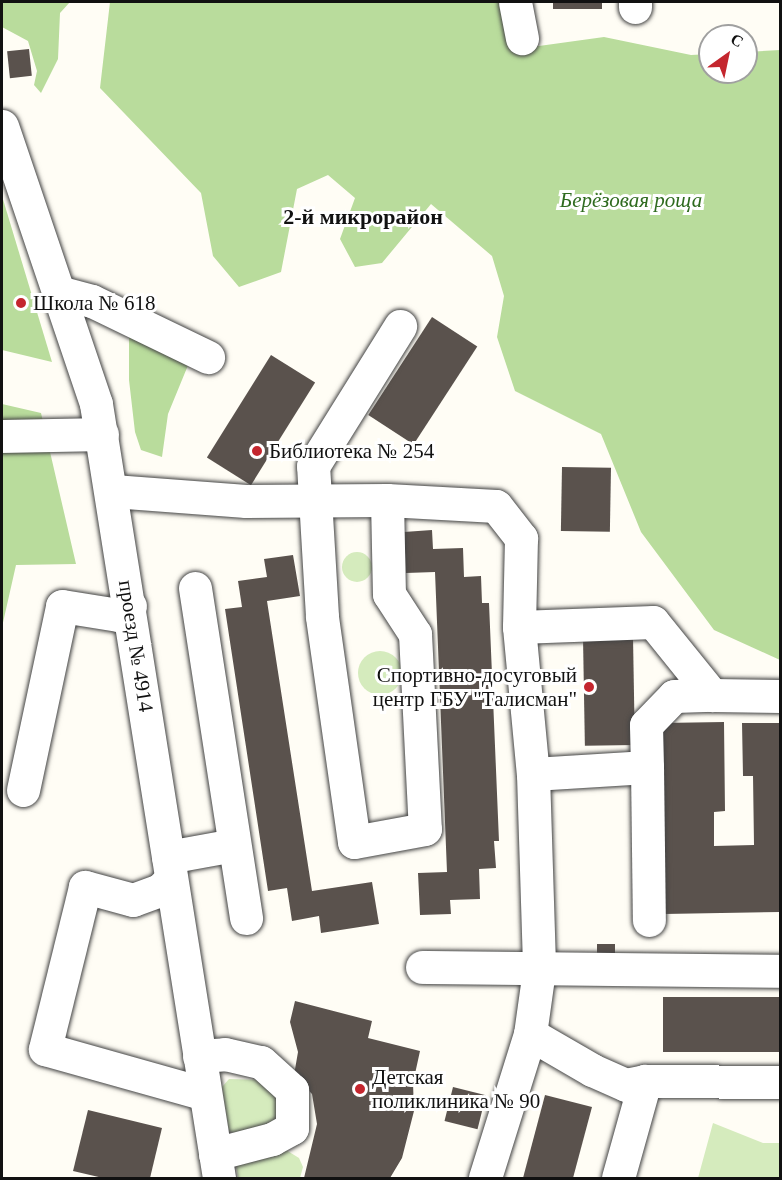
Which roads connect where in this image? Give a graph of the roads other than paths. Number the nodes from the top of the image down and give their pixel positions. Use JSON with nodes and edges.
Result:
{"nodes":[{"id":1,"x":515,"y":2,"type":"edge"},
{"id":2,"x":522,"y":38,"type":"dead end"},
{"id":3,"x":2,"y":126,"type":"edge"},
{"id":4,"x":58,"y":292,"type":"junction"},
{"id":5,"x":399,"y":326,"type":"dead end"},
{"id":6,"x":208,"y":357,"type":"dead end"},
{"id":7,"x":102,"y":434,"type":"junction"},
{"id":8,"x":2,"y":436,"type":"edge"},
{"id":9,"x":113,"y":491,"type":"junction"},
{"id":10,"x":316,"y":501,"type":"junction"},
{"id":11,"x":387,"y":501,"type":"junction"},
{"id":12,"x":195,"y":588,"type":"dead end"},
{"id":13,"x":130,"y":606,"type":"junction"},
{"id":14,"x":519,"y":627,"type":"junction"},
{"id":15,"x":711,"y":695,"type":"junction"},
{"id":16,"x":780,"y":696,"type":"edge"},
{"id":17,"x":647,"y":767,"type":"junction"},
{"id":18,"x":532,"y":774,"type":"junction"},
{"id":19,"x":23,"y":790,"type":"dead end"},
{"id":20,"x":234,"y":845,"type":"junction"},
{"id":21,"x":170,"y":868,"type":"junction"},
{"id":22,"x":246,"y":918,"type":"dead end"},
{"id":23,"x":649,"y":920,"type":"dead end"},
{"id":24,"x":422,"y":967,"type":"dead end"},
{"id":25,"x":539,"y":970,"type":"junction"},
{"id":26,"x":780,"y":971,"type":"edge"},
{"id":27,"x":530,"y":1034,"type":"junction"},
{"id":28,"x":199,"y":1056,"type":"junction"},
{"id":29,"x":645,"y":1081,"type":"junction"},
{"id":30,"x":780,"y":1082,"type":"edge"},
{"id":31,"x":205,"y":1095,"type":"junction"},
{"id":32,"x":217,"y":1166,"type":"edge"},
{"id":33,"x":485,"y":1179,"type":"edge"},
{"id":34,"x":618,"y":1179,"type":"edge"}],
"edges":[{"from":1,"to":2,"type":"street"},
{"from":3,"to":4,"type":"street","name":"проезд № 4914"},
{"from":4,"to":6,"type":"street"},
{"from":4,"to":7,"type":"street","name":"проезд № 4914"},
{"from":5,"to":10,"type":"street"},
{"from":7,"to":8,"type":"street"},
{"from":7,"to":9,"type":"street","name":"проезд № 4914"},
{"from":9,"to":10,"type":"street"},
{"from":9,"to":13,"type":"street","name":"проезд № 4914"},
{"from":10,"to":11,"type":"street"},
{"from":10,"to":11,"type":"street"},
{"from":11,"to":14,"type":"street"},
{"from":12,"to":20,"type":"street"},
{"from":13,"to":19,"type":"street"},
{"from":13,"to":21,"type":"street","name":"проезд № 4914"},
{"from":14,"to":15,"type":"street"},
{"from":14,"to":18,"type":"street"},
{"from":15,"to":16,"type":"street"},
{"from":15,"to":17,"type":"street"},
{"from":17,"to":18,"type":"street"},
{"from":17,"to":23,"type":"street"},
{"from":18,"to":25,"type":"street"},
{"from":20,"to":21,"type":"street"},
{"from":20,"to":22,"type":"street"},
{"from":21,"to":28,"type":"street","name":"проезд № 4914"},
{"from":21,"to":31,"type":"street"},
{"from":24,"to":25,"type":"street"},
{"from":25,"to":26,"type":"street"},
{"from":25,"to":27,"type":"street"},
{"from":27,"to":29,"type":"street"},
{"from":27,"to":33,"type":"street"},
{"from":28,"to":31,"type":"street","name":"проезд № 4914"},
{"from":28,"to":32,"type":"street"},
{"from":29,"to":30,"type":"street"},
{"from":29,"to":34,"type":"street"},
{"from":31,"to":32,"type":"street","name":"проезд № 4914"}]}
